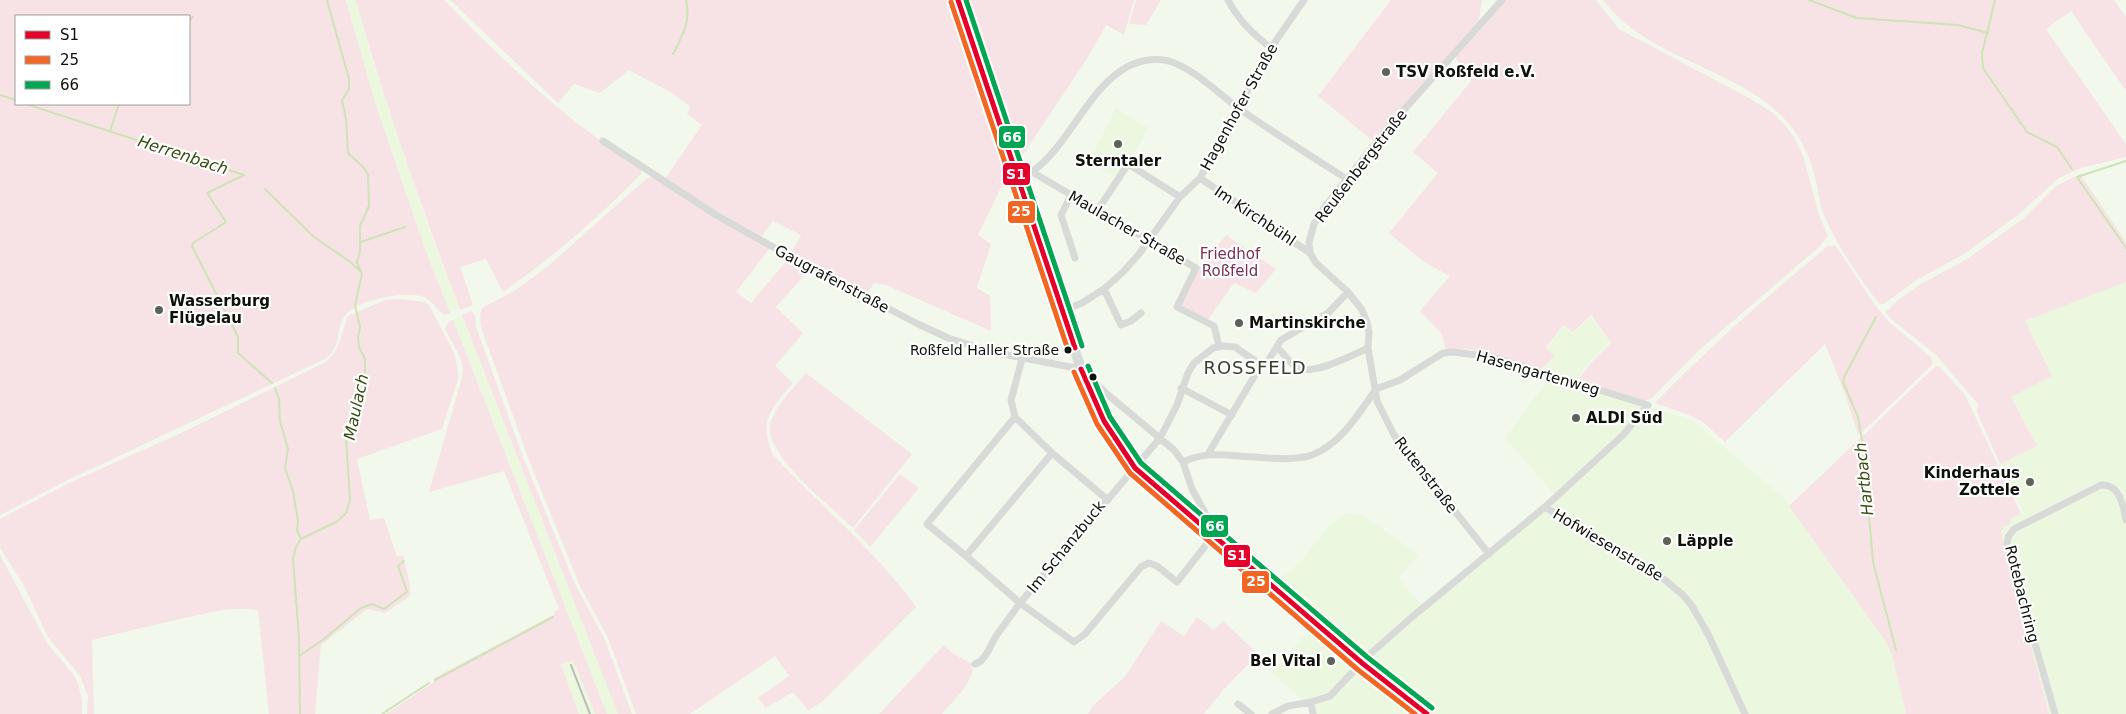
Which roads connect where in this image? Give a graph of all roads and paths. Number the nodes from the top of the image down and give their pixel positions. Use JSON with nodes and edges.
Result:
{"nodes":[{"id":1,"x":958,"y":0,"type":"edge"},
{"id":2,"x":1228,"y":0,"type":"edge"},
{"id":3,"x":1502,"y":0,"type":"edge"},
{"id":4,"x":1302,"y":1,"type":"edge"},
{"id":5,"x":1272,"y":48,"type":"junction"},
{"id":6,"x":1240,"y":109,"type":"junction"},
{"id":7,"x":603,"y":140,"type":"dead end"},
{"id":8,"x":1032,"y":172,"type":"junction"},
{"id":9,"x":1019,"y":178,"type":"junction"},
{"id":10,"x":1200,"y":178,"type":"junction"},
{"id":11,"x":1347,"y":179,"type":"junction"},
{"id":12,"x":1071,"y":195,"type":"junction"},
{"id":13,"x":1180,"y":198,"type":"junction"},
{"id":14,"x":1097,"y":211,"type":"junction"},
{"id":15,"x":1147,"y":240,"type":"junction"},
{"id":16,"x":1310,"y":253,"type":"junction"},
{"id":17,"x":1075,"y":258,"type":"dead end"},
{"id":18,"x":1104,"y":289,"type":"junction"},
{"id":19,"x":1348,"y":292,"type":"junction"},
{"id":20,"x":1062,"y":311,"type":"junction"},
{"id":21,"x":1141,"y":313,"type":"dead end"},
{"id":22,"x":1219,"y":346,"type":"junction"},
{"id":23,"x":1277,"y":347,"type":"junction"},
{"id":24,"x":1368,"y":348,"type":"junction"},
{"id":25,"x":1022,"y":359,"type":"junction"},
{"id":26,"x":1261,"y":365,"type":"junction"},
{"id":27,"x":1082,"y":369,"type":"junction"},
{"id":28,"x":1181,"y":388,"type":"junction"},
{"id":29,"x":1376,"y":389,"type":"junction"},
{"id":30,"x":1107,"y":394,"type":"junction"},
{"id":31,"x":1094,"y":402,"type":"junction"},
{"id":32,"x":1232,"y":415,"type":"junction"},
{"id":33,"x":1015,"y":417,"type":"junction"},
{"id":34,"x":1160,"y":438,"type":"junction"},
{"id":35,"x":1052,"y":453,"type":"junction"},
{"id":36,"x":1208,"y":454,"type":"junction"},
{"id":37,"x":1183,"y":462,"type":"junction"},
{"id":38,"x":1135,"y":468,"type":"junction"},
{"id":39,"x":1108,"y":500,"type":"junction"},
{"id":40,"x":1545,"y":507,"type":"junction"},
{"id":41,"x":2126,"y":520,"type":"edge"},
{"id":42,"x":1212,"y":536,"type":"junction"},
{"id":43,"x":1489,"y":554,"type":"junction"},
{"id":44,"x":966,"y":556,"type":"junction"},
{"id":45,"x":1020,"y":603,"type":"junction"},
{"id":46,"x":975,"y":664,"type":"dead end"},
{"id":47,"x":1359,"y":666,"type":"junction"},
{"id":48,"x":1406,"y":699,"type":"junction"},
{"id":49,"x":1311,"y":702,"type":"junction"},
{"id":50,"x":1238,"y":704,"type":"dead end"},
{"id":51,"x":1250,"y":714,"type":"edge"},
{"id":52,"x":1272,"y":714,"type":"edge"},
{"id":53,"x":1313,"y":714,"type":"edge"},
{"id":54,"x":1421,"y":714,"type":"edge"},
{"id":55,"x":1427,"y":714,"type":"edge"},
{"id":56,"x":1745,"y":714,"type":"edge"},
{"id":57,"x":2055,"y":714,"type":"edge"}],
"edges":[{"from":1,"to":9,"type":"main road"},
{"from":2,"to":5,"type":"street"},
{"from":3,"to":11,"type":"street","name":"Reußenbergstraße"},
{"from":4,"to":5,"type":"street","name":"Hagenhofer Straße"},
{"from":5,"to":6,"type":"street","name":"Hagenhofer Straße"},
{"from":6,"to":8,"type":"street"},
{"from":6,"to":10,"type":"street","name":"Hagenhofer Straße"},
{"from":6,"to":11,"type":"street"},
{"from":7,"to":25,"type":"street","name":"Gaugrafenstraße"},
{"from":8,"to":9,"type":"street"},
{"from":8,"to":12,"type":"street","name":"Maulacher Straße"},
{"from":9,"to":20,"type":"main road"},
{"from":10,"to":13,"type":"street","name":"Hagenhofer Straße"},
{"from":10,"to":16,"type":"street","name":"Im Kirchbühl"},
{"from":11,"to":16,"type":"street","name":"Reußenbergstraße"},
{"from":12,"to":14,"type":"street","name":"Maulacher Straße"},
{"from":12,"to":17,"type":"street"},
{"from":13,"to":14,"type":"street"},
{"from":13,"to":15,"type":"street","name":"Hagenhofer Straße"},
{"from":14,"to":15,"type":"street","name":"Maulacher Straße"},
{"from":15,"to":18,"type":"street","name":"Hagenhofer Straße"},
{"from":15,"to":22,"type":"street","name":"Maulacher Straße"},
{"from":16,"to":19,"type":"street"},
{"from":18,"to":20,"type":"street","name":"Hagenhofer Straße"},
{"from":18,"to":21,"type":"street"},
{"from":19,"to":23,"type":"street"},
{"from":19,"to":24,"type":"street"},
{"from":20,"to":27,"type":"main road"},
{"from":22,"to":26,"type":"street"},
{"from":22,"to":28,"type":"street"},
{"from":23,"to":24,"type":"street"},
{"from":23,"to":26,"type":"street"},
{"from":24,"to":29,"type":"street"},
{"from":25,"to":27,"type":"street","name":"Gaugrafenstraße"},
{"from":25,"to":33,"type":"street"},
{"from":26,"to":32,"type":"street"},
{"from":27,"to":30,"type":"street"},
{"from":27,"to":31,"type":"main road"},
{"from":28,"to":32,"type":"street"},
{"from":28,"to":34,"type":"street"},
{"from":29,"to":36,"type":"street"},
{"from":29,"to":40,"type":"street","name":"Hasengartenweg"},
{"from":29,"to":43,"type":"street","name":"Rutenstraße"},
{"from":30,"to":31,"type":"street"},
{"from":30,"to":34,"type":"street"},
{"from":31,"to":38,"type":"main road"},
{"from":32,"to":36,"type":"street"},
{"from":33,"to":35,"type":"street","name":"Im Schanzbuck"},
{"from":33,"to":44,"type":"street","name":"Im Schanzbuck"},
{"from":34,"to":37,"type":"street"},
{"from":34,"to":38,"type":"street"},
{"from":35,"to":39,"type":"street","name":"Im Schanzbuck"},
{"from":35,"to":44,"type":"street"},
{"from":36,"to":37,"type":"street"},
{"from":37,"to":42,"type":"street"},
{"from":38,"to":39,"type":"street"},
{"from":38,"to":42,"type":"main road"},
{"from":39,"to":45,"type":"street","name":"Im Schanzbuck"},
{"from":40,"to":43,"type":"street","name":"Hofwiesenstraße"},
{"from":40,"to":56,"type":"street","name":"Hofwiesenstraße"},
{"from":41,"to":57,"type":"street","name":"Rotebachring"},
{"from":42,"to":45,"type":"street","name":"Im Schanzbuck"},
{"from":42,"to":47,"type":"main road"},
{"from":43,"to":47,"type":"street","name":"Hofwiesenstraße"},
{"from":44,"to":45,"type":"street","name":"Im Schanzbuck"},
{"from":45,"to":46,"type":"street","name":"Im Schanzbuck"},
{"from":47,"to":48,"type":"main road"},
{"from":47,"to":49,"type":"street","name":"Hofwiesenstraße"},
{"from":48,"to":54,"type":"main road"},
{"from":48,"to":55,"type":"main road"},
{"from":49,"to":52,"type":"street","name":"Hofwiesenstraße"},
{"from":49,"to":53,"type":"street"},
{"from":50,"to":51,"type":"street"}]}
